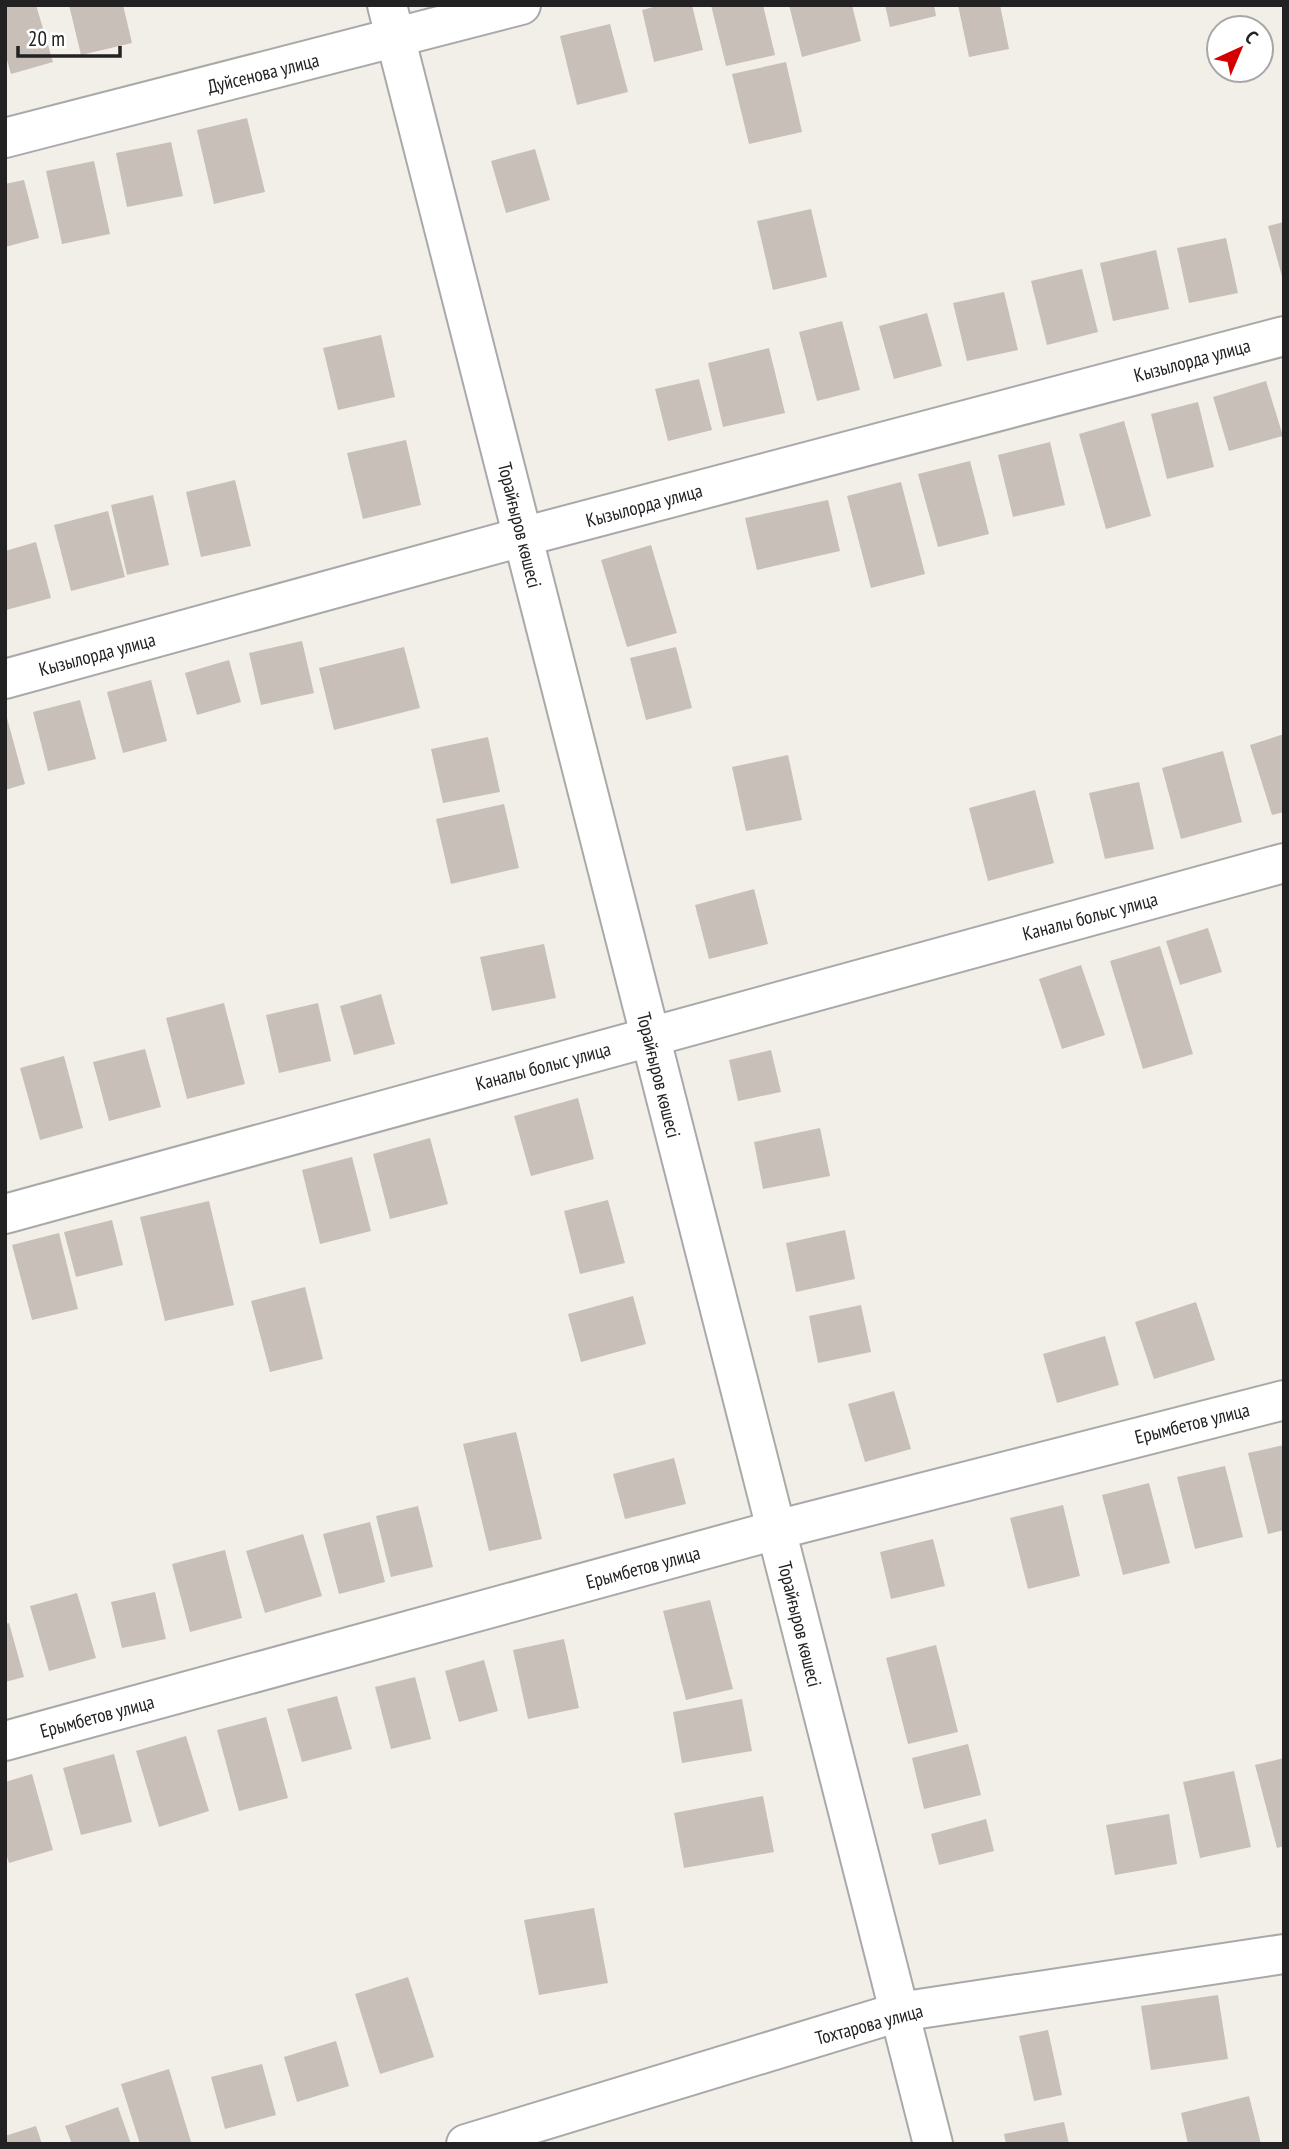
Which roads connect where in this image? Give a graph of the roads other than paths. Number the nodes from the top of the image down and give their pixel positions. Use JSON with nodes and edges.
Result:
{"nodes":[{"id":1,"x":521,"y":5,"type":"edge"},
{"id":2,"x":391,"y":22,"type":"edge"},
{"id":3,"x":5,"y":138,"type":"edge"},
{"id":4,"x":1284,"y":336,"type":"edge"},
{"id":5,"x":522,"y":537,"type":"junction"},
{"id":6,"x":5,"y":680,"type":"edge"},
{"id":7,"x":1284,"y":863,"type":"edge"},
{"id":8,"x":650,"y":1036,"type":"junction"},
{"id":9,"x":5,"y":1214,"type":"edge"},
{"id":10,"x":1284,"y":1400,"type":"edge"},
{"id":11,"x":776,"y":1530,"type":"junction"},
{"id":12,"x":5,"y":1741,"type":"edge"},
{"id":13,"x":1284,"y":1954,"type":"edge"},
{"id":14,"x":899,"y":2012,"type":"junction"},
{"id":15,"x":466,"y":2144,"type":"edge"},
{"id":16,"x":933,"y":2144,"type":"edge"}],
"edges":[{"from":1,"to":2,"type":"street","name":"Дуйсенова улица"},
{"from":2,"to":3,"type":"street","name":"Дуйсенова улица"},
{"from":2,"to":5,"type":"street","name":"Торайғыров көшесі"},
{"from":4,"to":5,"type":"street","name":"Кызылорда улица"},
{"from":5,"to":6,"type":"street","name":"Кызылорда улица"},
{"from":5,"to":8,"type":"street","name":"Торайғыров көшесі"},
{"from":7,"to":8,"type":"street","name":"Каналы болыс улица"},
{"from":8,"to":9,"type":"street","name":"Каналы болыс улица"},
{"from":8,"to":11,"type":"street","name":"Торайғыров көшесі"},
{"from":10,"to":11,"type":"street","name":"Ерымбетов улица"},
{"from":11,"to":12,"type":"street","name":"Ерымбетов улица"},
{"from":11,"to":14,"type":"street","name":"Торайғыров көшесі"},
{"from":13,"to":14,"type":"street","name":"Тохтарова улица"},
{"from":14,"to":15,"type":"street","name":"Тохтарова улица"},
{"from":14,"to":16,"type":"street","name":"Торайғыров көшесі"}]}
